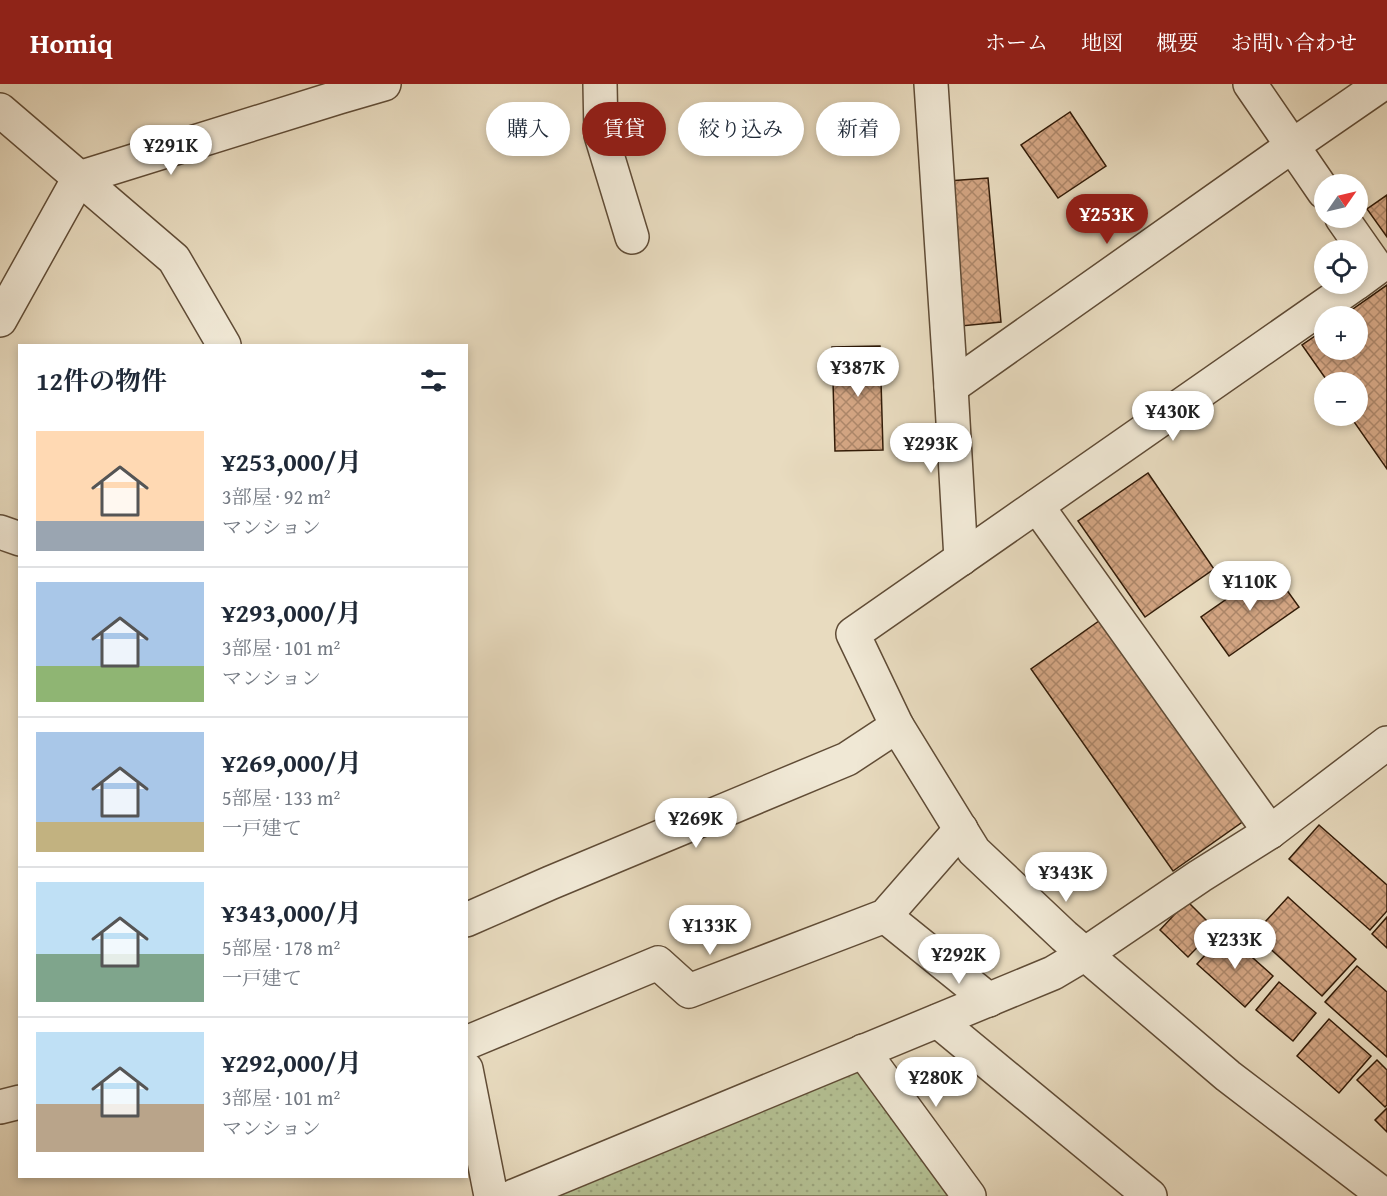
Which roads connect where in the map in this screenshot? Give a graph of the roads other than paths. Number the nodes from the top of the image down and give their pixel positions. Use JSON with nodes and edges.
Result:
{"nodes":[{"id":1,"x":384,"y":84,"type":"edge"},
{"id":2,"x":600,"y":84,"type":"edge"},
{"id":3,"x":931,"y":84,"type":"edge"},
{"id":4,"x":1250,"y":84,"type":"edge"},
{"id":5,"x":1382,"y":84,"type":"edge"},
{"id":6,"x":0,"y":110,"type":"edge"},
{"id":7,"x":1292,"y":146,"type":"junction"},
{"id":8,"x":79,"y":178,"type":"junction"},
{"id":9,"x":1314,"y":178,"type":"edge"},
{"id":10,"x":632,"y":237,"type":"dead end"},
{"id":11,"x":1368,"y":255,"type":"edge"},
{"id":12,"x":1368,"y":274,"type":"edge"},
{"id":13,"x":1340,"y":294,"type":"edge"},
{"id":14,"x":0,"y":320,"type":"edge"},
{"id":15,"x":223,"y":344,"type":"edge"},
{"id":16,"x":951,"y":387,"type":"junction"},
{"id":17,"x":1037,"y":506,"type":"junction"},
{"id":18,"x":0,"y":532,"type":"edge"},
{"id":19,"x":18,"y":538,"type":"edge"},
{"id":20,"x":961,"y":559,"type":"junction"},
{"id":21,"x":897,"y":726,"type":"junction"},
{"id":22,"x":1387,"y":743,"type":"edge"},
{"id":23,"x":961,"y":829,"type":"junction"},
{"id":24,"x":1270,"y":832,"type":"junction"},
{"id":25,"x":885,"y":916,"type":"junction"},
{"id":26,"x":468,"y":919,"type":"edge"},
{"id":27,"x":1085,"y":954,"type":"junction"},
{"id":28,"x":989,"y":1000,"type":"junction"},
{"id":29,"x":938,"y":1021,"type":"junction"},
{"id":30,"x":468,"y":1042,"type":"edge"},
{"id":31,"x":863,"y":1051,"type":"junction"},
{"id":32,"x":468,"y":1079,"type":"edge"},
{"id":33,"x":18,"y":1102,"type":"edge"},
{"id":34,"x":0,"y":1107,"type":"edge"},
{"id":35,"x":1385,"y":1194,"type":"edge"},
{"id":36,"x":491,"y":1196,"type":"edge"},
{"id":37,"x":514,"y":1196,"type":"edge"},
{"id":38,"x":969,"y":1196,"type":"edge"},
{"id":39,"x":1150,"y":1196,"type":"edge"}],
"edges":[{"from":1,"to":8,"type":"street"},
{"from":2,"to":10,"type":"street"},
{"from":3,"to":16,"type":"street"},
{"from":4,"to":7,"type":"street"},
{"from":5,"to":7,"type":"street"},
{"from":6,"to":8,"type":"street"},
{"from":7,"to":9,"type":"street"},
{"from":7,"to":16,"type":"street"},
{"from":8,"to":14,"type":"street"},
{"from":8,"to":15,"type":"street"},
{"from":11,"to":12,"type":"street"},
{"from":13,"to":17,"type":"street"},
{"from":16,"to":20,"type":"street"},
{"from":17,"to":20,"type":"street"},
{"from":17,"to":24,"type":"street"},
{"from":18,"to":19,"type":"street"},
{"from":20,"to":21,"type":"street"},
{"from":21,"to":23,"type":"street"},
{"from":21,"to":26,"type":"street"},
{"from":22,"to":24,"type":"street"},
{"from":23,"to":25,"type":"street"},
{"from":23,"to":27,"type":"street"},
{"from":24,"to":27,"type":"street"},
{"from":25,"to":28,"type":"street"},
{"from":25,"to":30,"type":"street"},
{"from":27,"to":28,"type":"street"},
{"from":27,"to":35,"type":"street"},
{"from":28,"to":29,"type":"street"},
{"from":29,"to":31,"type":"street"},
{"from":29,"to":39,"type":"street"},
{"from":31,"to":37,"type":"street"},
{"from":31,"to":38,"type":"street"},
{"from":32,"to":36,"type":"street"},
{"from":33,"to":34,"type":"street"}]}
